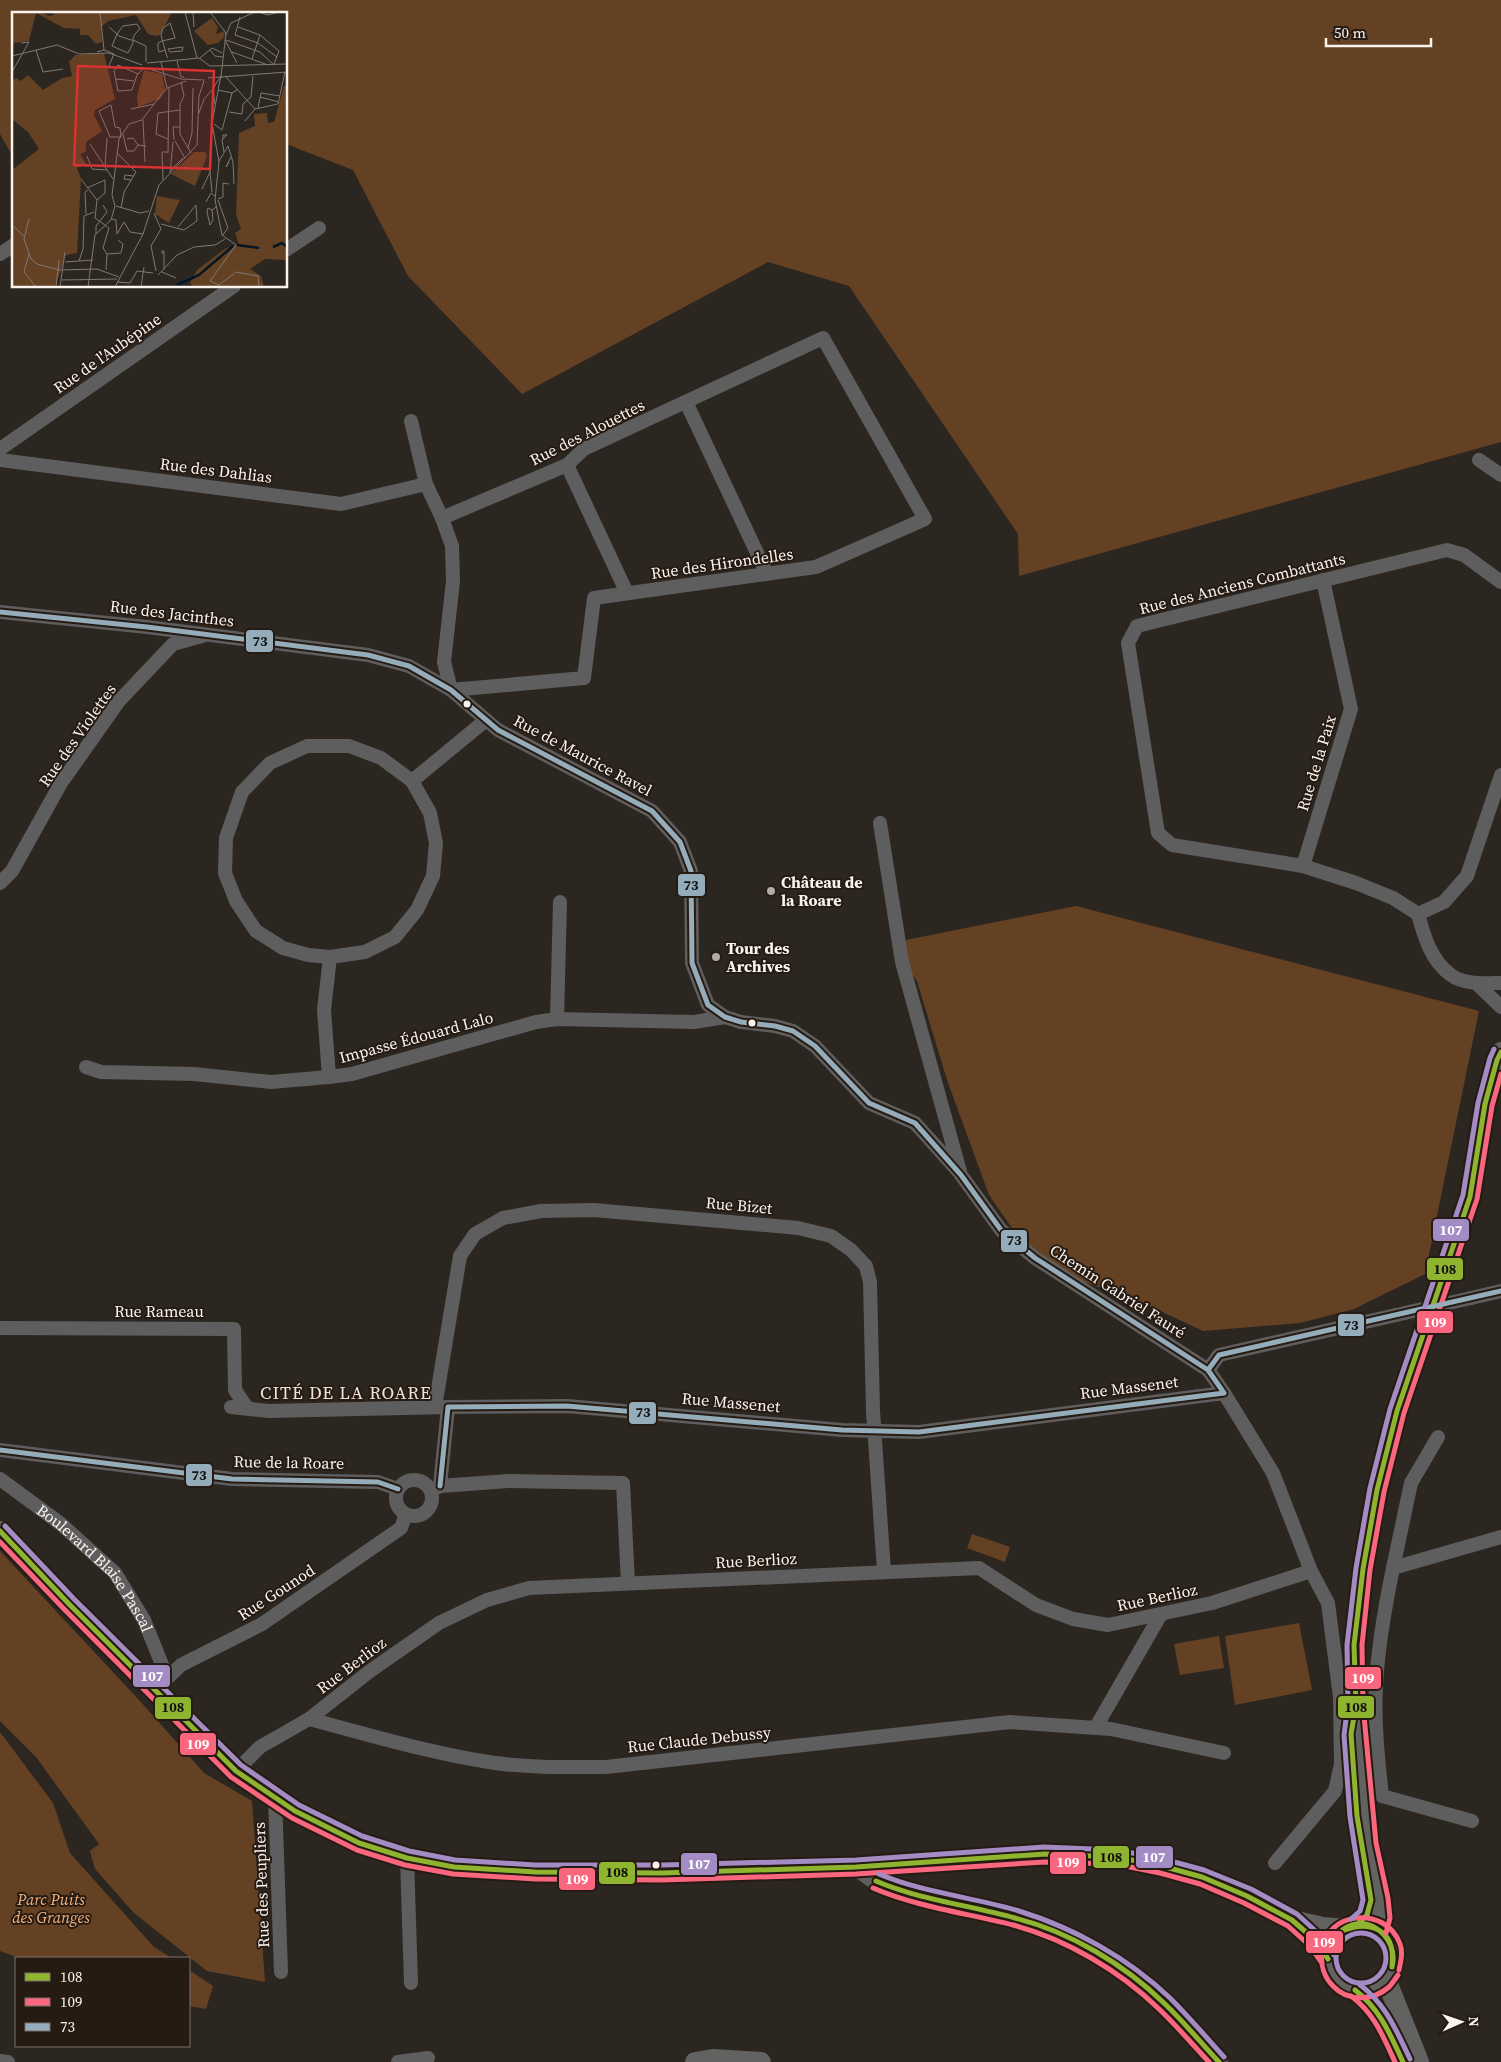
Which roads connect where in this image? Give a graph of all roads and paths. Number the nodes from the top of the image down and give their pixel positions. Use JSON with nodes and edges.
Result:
{"nodes":[{"id":1,"x":319,"y":228,"type":"dead end"},
{"id":2,"x":12,"y":246,"type":"edge"},
{"id":3,"x":288,"y":249,"type":"edge"},
{"id":4,"x":0,"y":254,"type":"edge"},
{"id":5,"x":231,"y":288,"type":"edge"},
{"id":6,"x":686,"y":402,"type":"junction"},
{"id":7,"x":412,"y":421,"type":"dead end"},
{"id":8,"x":0,"y":449,"type":"edge"},
{"id":9,"x":0,"y":460,"type":"edge"},
{"id":10,"x":1479,"y":460,"type":"dead end"},
{"id":11,"x":566,"y":465,"type":"junction"},
{"id":12,"x":1501,"y":475,"type":"edge"},
{"id":13,"x":426,"y":484,"type":"junction"},
{"id":14,"x":442,"y":518,"type":"junction"},
{"id":15,"x":925,"y":519,"type":"joint"},
{"id":16,"x":767,"y":574,"type":"junction"},
{"id":17,"x":1323,"y":580,"type":"junction"},
{"id":18,"x":1501,"y":582,"type":"edge"},
{"id":19,"x":627,"y":593,"type":"junction"},
{"id":20,"x":0,"y":612,"type":"edge"},
{"id":21,"x":208,"y":635,"type":"junction"},
{"id":22,"x":451,"y":690,"type":"junction"},
{"id":23,"x":486,"y":720,"type":"junction"},
{"id":24,"x":1501,"y":775,"type":"edge"},
{"id":25,"x":412,"y":781,"type":"junction"},
{"id":26,"x":880,"y":824,"type":"dead end"},
{"id":27,"x":1303,"y":866,"type":"junction"},
{"id":28,"x":0,"y":883,"type":"edge"},
{"id":29,"x":560,"y":902,"type":"dead end"},
{"id":30,"x":1418,"y":914,"type":"junction"},
{"id":31,"x":330,"y":957,"type":"junction"},
{"id":32,"x":1476,"y":983,"type":"junction"},
{"id":33,"x":1501,"y":983,"type":"edge"},
{"id":34,"x":1501,"y":1007,"type":"edge"},
{"id":35,"x":725,"y":1017,"type":"junction"},
{"id":36,"x":557,"y":1019,"type":"junction"},
{"id":37,"x":1501,"y":1052,"type":"edge"},
{"id":38,"x":86,"y":1067,"type":"dead end"},
{"id":39,"x":329,"y":1077,"type":"junction"},
{"id":40,"x":1495,"y":1083,"type":"edge"},
{"id":41,"x":961,"y":1175,"type":"junction"},
{"id":42,"x":1501,"y":1291,"type":"edge"},
{"id":43,"x":0,"y":1328,"type":"edge"},
{"id":44,"x":1208,"y":1370,"type":"junction"},
{"id":45,"x":1224,"y":1393,"type":"junction"},
{"id":46,"x":231,"y":1407,"type":"dead end"},
{"id":47,"x":441,"y":1407,"type":"junction"},
{"id":48,"x":247,"y":1408,"type":"junction"},
{"id":49,"x":876,"y":1432,"type":"junction"},
{"id":50,"x":1438,"y":1437,"type":"dead end"},
{"id":51,"x":0,"y":1450,"type":"edge"},
{"id":52,"x":0,"y":1479,"type":"edge"},
{"id":53,"x":398,"y":1489,"type":"junction"},
{"id":54,"x":436,"y":1489,"type":"junction"},
{"id":55,"x":406,"y":1514,"type":"junction"},
{"id":56,"x":0,"y":1531,"type":"edge"},
{"id":57,"x":1501,"y":1537,"type":"edge"},
{"id":58,"x":1393,"y":1568,"type":"junction"},
{"id":59,"x":884,"y":1571,"type":"junction"},
{"id":60,"x":1312,"y":1571,"type":"junction"},
{"id":61,"x":628,"y":1583,"type":"junction"},
{"id":62,"x":1160,"y":1614,"type":"junction"},
{"id":63,"x":161,"y":1683,"type":"junction"},
{"id":64,"x":1356,"y":1705,"type":"junction"},
{"id":65,"x":309,"y":1719,"type":"junction"},
{"id":66,"x":1096,"y":1727,"type":"junction"},
{"id":67,"x":1224,"y":1753,"type":"dead end"},
{"id":68,"x":236,"y":1771,"type":"junction"},
{"id":69,"x":276,"y":1797,"type":"junction"},
{"id":70,"x":1472,"y":1821,"type":"dead end"},
{"id":71,"x":407,"y":1858,"type":"junction"},
{"id":72,"x":1275,"y":1863,"type":"dead end"},
{"id":73,"x":856,"y":1867,"type":"junction"},
{"id":74,"x":1292,"y":1920,"type":"junction"},
{"id":75,"x":1350,"y":1927,"type":"junction"},
{"id":76,"x":1379,"y":1930,"type":"junction"},
{"id":77,"x":1328,"y":1959,"type":"junction"},
{"id":78,"x":281,"y":1972,"type":"dead end"},
{"id":79,"x":1386,"y":1979,"type":"junction"},
{"id":80,"x":411,"y":1984,"type":"dead end"},
{"id":81,"x":1355,"y":1990,"type":"junction"},
{"id":82,"x":428,"y":2058,"type":"dead end"},
{"id":83,"x":0,"y":2061,"type":"edge"},
{"id":84,"x":8,"y":2062,"type":"edge"},
{"id":85,"x":398,"y":2062,"type":"edge"},
{"id":86,"x":695,"y":2062,"type":"edge"},
{"id":87,"x":761,"y":2062,"type":"edge"},
{"id":88,"x":1219,"y":2062,"type":"edge"},
{"id":89,"x":1403,"y":2062,"type":"edge"},
{"id":90,"x":1419,"y":2062,"type":"edge"}],
"edges":[{"from":1,"to":3,"type":"street"},
{"from":2,"to":4,"type":"street"},
{"from":5,"to":8,"type":"street","name":"Rue de l'Aubépine"},
{"from":6,"to":11,"type":"street","name":"Rue des Alouettes"},
{"from":6,"to":15,"type":"street","name":"Rue des Alouettes"},
{"from":6,"to":16,"type":"street"},
{"from":7,"to":13,"type":"street"},
{"from":9,"to":13,"type":"street","name":"Rue des Dahlias"},
{"from":10,"to":12,"type":"street"},
{"from":11,"to":14,"type":"street","name":"Rue des Alouettes"},
{"from":11,"to":19,"type":"street"},
{"from":13,"to":14,"type":"street"},
{"from":14,"to":22,"type":"street"},
{"from":15,"to":16,"type":"street","name":"Rue des Hirondelles"},
{"from":16,"to":19,"type":"street","name":"Rue des Hirondelles"},
{"from":17,"to":18,"type":"street","name":"Rue des Anciens Combattants"},
{"from":17,"to":27,"type":"street","name":"Rue de la Paix"},
{"from":17,"to":27,"type":"street","name":"Rue des Anciens Combattants"},
{"from":19,"to":22,"type":"street","name":"Rue des Hirondelles"},
{"from":20,"to":21,"type":"street","name":"Rue des Jacinthes"},
{"from":21,"to":22,"type":"street","name":"Rue des Jacinthes"},
{"from":21,"to":28,"type":"street","name":"Rue des Violettes"},
{"from":22,"to":23,"type":"street","name":"Rue des Jacinthes"},
{"from":23,"to":25,"type":"street"},
{"from":23,"to":35,"type":"street","name":"Rue de Maurice Ravel"},
{"from":24,"to":30,"type":"street"},
{"from":25,"to":31,"type":"street"},
{"from":25,"to":31,"type":"street"},
{"from":26,"to":41,"type":"street","name":"Chemin Gabriel Fauré"},
{"from":27,"to":30,"type":"street","name":"Rue des Anciens Combattants"},
{"from":29,"to":36,"type":"street"},
{"from":30,"to":32,"type":"street"},
{"from":31,"to":39,"type":"street"},
{"from":32,"to":33,"type":"street"},
{"from":32,"to":34,"type":"street"},
{"from":35,"to":36,"type":"street","name":"Impasse Édouard Lalo"},
{"from":35,"to":41,"type":"street","name":"Rue de Maurice Ravel"},
{"from":36,"to":39,"type":"street","name":"Impasse Édouard Lalo"},
{"from":37,"to":40,"type":"main road"},
{"from":38,"to":39,"type":"street","name":"Impasse Édouard Lalo"},
{"from":40,"to":64,"type":"main road"},
{"from":41,"to":44,"type":"street","name":"Chemin Gabriel Fauré"},
{"from":42,"to":44,"type":"street","bridge":true},
{"from":43,"to":48,"type":"street","name":"Rue Rameau"},
{"from":44,"to":45,"type":"street","name":"Chemin Gabriel Fauré"},
{"from":45,"to":49,"type":"street","name":"Rue Massenet"},
{"from":45,"to":60,"type":"street","name":"Chemin Gabriel Fauré"},
{"from":46,"to":48,"type":"street","name":"Rue Massenet"},
{"from":47,"to":48,"type":"street","name":"Rue Massenet"},
{"from":47,"to":49,"type":"street","name":"Rue Massenet"},
{"from":47,"to":49,"type":"street","name":"Rue Bizet"},
{"from":47,"to":54,"type":"street","name":"Rue Bizet"},
{"from":49,"to":59,"type":"street","name":"Rue Bizet"},
{"from":50,"to":58,"type":"street"},
{"from":51,"to":53,"type":"street","name":"Rue de la Roare"},
{"from":52,"to":63,"type":"street","name":"Boulevard Blaise Pascal"},
{"from":53,"to":54,"type":"street"},
{"from":53,"to":55,"type":"street"},
{"from":54,"to":55,"type":"street"},
{"from":54,"to":61,"type":"street"},
{"from":55,"to":63,"type":"street","name":"Rue Gounod"},
{"from":56,"to":63,"type":"main road","name":"Boulevard Blaise Pascal"},
{"from":57,"to":58,"type":"street"},
{"from":58,"to":70,"type":"street"},
{"from":59,"to":61,"type":"street","name":"Rue Berlioz"},
{"from":59,"to":62,"type":"street","name":"Rue Berlioz"},
{"from":60,"to":62,"type":"street","name":"Rue Berlioz"},
{"from":60,"to":72,"type":"street","name":"Chemin Gabriel Fauré"},
{"from":61,"to":65,"type":"street","name":"Rue Berlioz"},
{"from":62,"to":66,"type":"street"},
{"from":63,"to":68,"type":"main road","name":"Boulevard Blaise Pascal"},
{"from":64,"to":75,"type":"main road"},
{"from":64,"to":76,"type":"main road"},
{"from":65,"to":66,"type":"street","name":"Rue Claude Debussy"},
{"from":65,"to":68,"type":"street","name":"Rue Berlioz"},
{"from":66,"to":67,"type":"street","name":"Rue Claude Debussy"},
{"from":68,"to":69,"type":"main road","name":"Boulevard Blaise Pascal"},
{"from":69,"to":71,"type":"main road","name":"Boulevard Blaise Pascal"},
{"from":69,"to":78,"type":"street","name":"Rue des Peupliers"},
{"from":71,"to":73,"type":"main road","name":"Boulevard Blaise Pascal"},
{"from":71,"to":80,"type":"street"},
{"from":73,"to":74,"type":"main road","name":"Boulevard Blaise Pascal"},
{"from":73,"to":88,"type":"street"},
{"from":74,"to":75,"type":"main road","name":"Boulevard Blaise Pascal"},
{"from":74,"to":77,"type":"main road","name":"Boulevard Blaise Pascal"},
{"from":75,"to":76,"type":"main road"},
{"from":75,"to":77,"type":"main road"},
{"from":76,"to":79,"type":"main road"},
{"from":77,"to":81,"type":"main road"},
{"from":79,"to":81,"type":"main road"},
{"from":79,"to":90,"type":"main road"},
{"from":81,"to":89,"type":"main road"},
{"from":82,"to":85,"type":"street"},
{"from":83,"to":84,"type":"street"},
{"from":86,"to":87,"type":"main road"}]}
